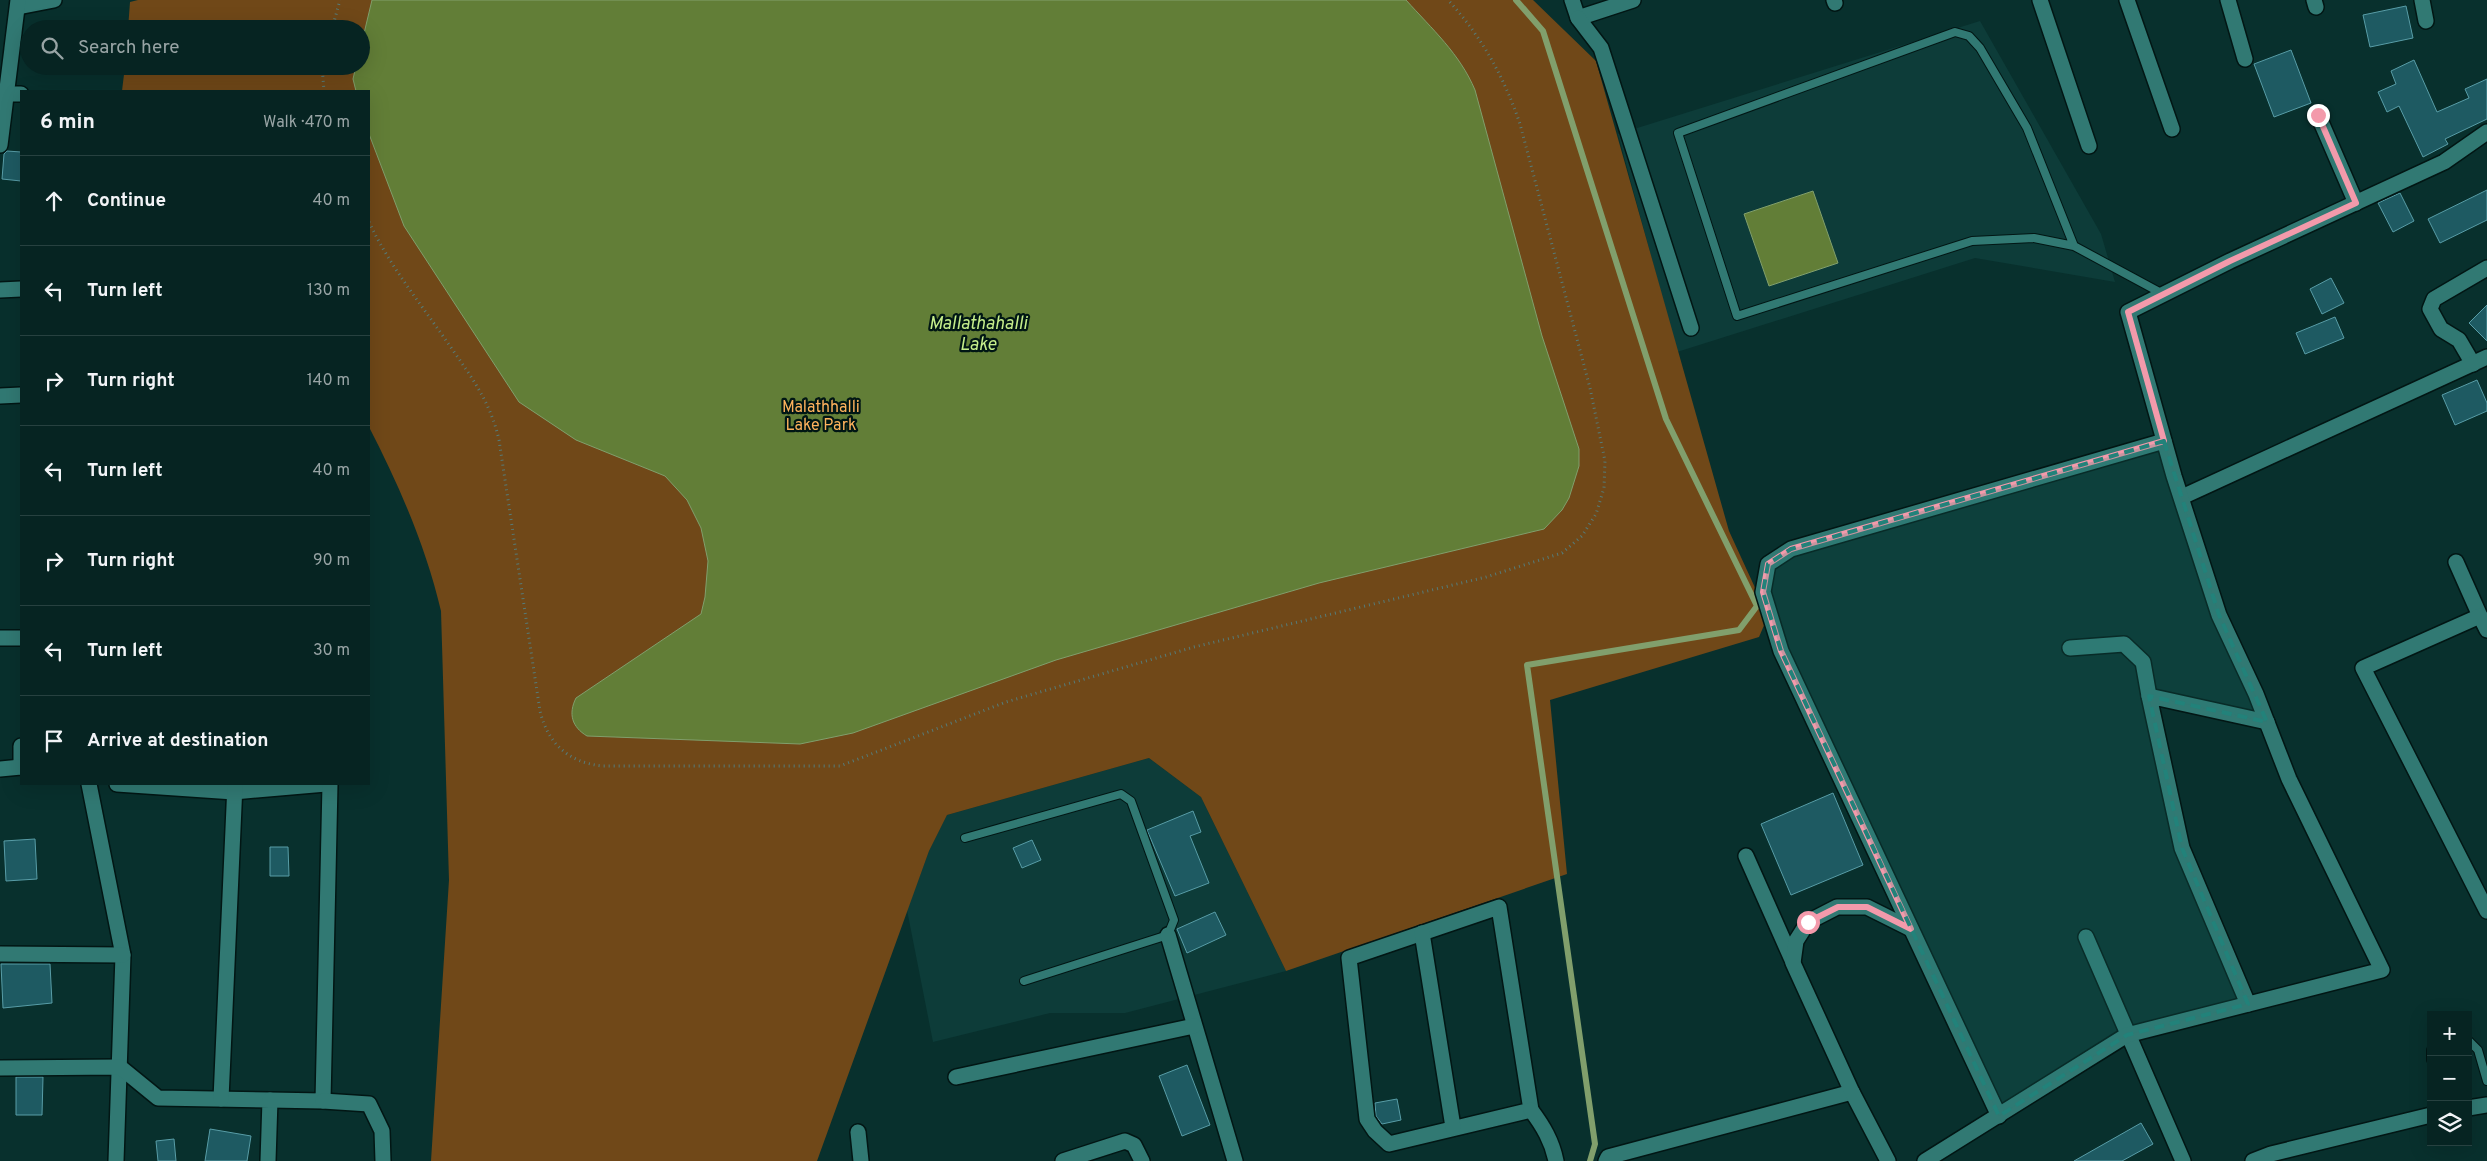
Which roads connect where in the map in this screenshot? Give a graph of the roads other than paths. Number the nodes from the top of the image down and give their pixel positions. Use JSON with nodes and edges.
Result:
{"nodes":[{"id":1,"x":54,"y":0,"type":"edge"},
{"id":2,"x":1572,"y":0,"type":"edge"},
{"id":3,"x":1633,"y":0,"type":"edge"},
{"id":4,"x":2040,"y":0,"type":"edge"},
{"id":5,"x":2127,"y":0,"type":"edge"},
{"id":6,"x":2228,"y":0,"type":"edge"},
{"id":7,"x":2422,"y":0,"type":"edge"},
{"id":8,"x":18,"y":3,"type":"edge"},
{"id":9,"x":1578,"y":18,"type":"junction"},
{"id":10,"x":2426,"y":21,"type":"dead end"},
{"id":11,"x":2244,"y":58,"type":"dead end"},
{"id":12,"x":5,"y":94,"type":"junction"},
{"id":13,"x":20,"y":94,"type":"edge"},
{"id":14,"x":2318,"y":115,"type":"dead end"},
{"id":15,"x":2172,"y":130,"type":"dead end"},
{"id":16,"x":2487,"y":132,"type":"edge"},
{"id":17,"x":0,"y":146,"type":"edge"},
{"id":18,"x":2089,"y":146,"type":"dead end"},
{"id":19,"x":2356,"y":203,"type":"junction"},
{"id":20,"x":2074,"y":246,"type":"junction"},
{"id":21,"x":2487,"y":268,"type":"edge"},
{"id":22,"x":20,"y":289,"type":"edge"},
{"id":23,"x":0,"y":290,"type":"edge"},
{"id":24,"x":2163,"y":294,"type":"junction"},
{"id":25,"x":1691,"y":328,"type":"dead end"},
{"id":26,"x":2483,"y":361,"type":"edge"},
{"id":27,"x":20,"y":395,"type":"edge"},
{"id":28,"x":0,"y":396,"type":"edge"},
{"id":29,"x":2164,"y":441,"type":"junction"},
{"id":30,"x":2182,"y":497,"type":"junction"},
{"id":31,"x":2456,"y":562,"type":"dead end"},
{"id":32,"x":2480,"y":616,"type":"junction"},
{"id":33,"x":2487,"y":630,"type":"edge"},
{"id":34,"x":0,"y":638,"type":"edge"},
{"id":35,"x":20,"y":638,"type":"edge"},
{"id":36,"x":2070,"y":648,"type":"dead end"},
{"id":37,"x":2149,"y":696,"type":"junction"},
{"id":38,"x":2267,"y":722,"type":"junction"},
{"id":39,"x":20,"y":767,"type":"edge"},
{"id":40,"x":0,"y":770,"type":"edge"},
{"id":41,"x":89,"y":785,"type":"edge"},
{"id":42,"x":146,"y":785,"type":"edge"},
{"id":43,"x":303,"y":785,"type":"edge"},
{"id":44,"x":330,"y":785,"type":"edge"},
{"id":45,"x":235,"y":788,"type":"edge"},
{"id":46,"x":965,"y":838,"type":"dead end"},
{"id":47,"x":1746,"y":856,"type":"dead end"},
{"id":48,"x":2487,"y":911,"type":"edge"},
{"id":49,"x":1911,"y":929,"type":"junction"},
{"id":50,"x":1422,"y":933,"type":"junction"},
{"id":51,"x":1168,"y":934,"type":"junction"},
{"id":52,"x":2086,"y":937,"type":"dead end"},
{"id":53,"x":0,"y":954,"type":"edge"},
{"id":54,"x":123,"y":955,"type":"junction"},
{"id":55,"x":1793,"y":964,"type":"junction"},
{"id":56,"x":1024,"y":981,"type":"dead end"},
{"id":57,"x":2248,"y":1004,"type":"junction"},
{"id":58,"x":1194,"y":1026,"type":"junction"},
{"id":59,"x":2127,"y":1035,"type":"junction"},
{"id":60,"x":2472,"y":1044,"type":"edge"},
{"id":61,"x":120,"y":1067,"type":"junction"},
{"id":62,"x":0,"y":1068,"type":"edge"},
{"id":63,"x":956,"y":1077,"type":"dead end"},
{"id":64,"x":2487,"y":1081,"type":"edge"},
{"id":65,"x":1852,"y":1092,"type":"junction"},
{"id":66,"x":221,"y":1099,"type":"junction"},
{"id":67,"x":270,"y":1100,"type":"junction"},
{"id":68,"x":323,"y":1101,"type":"junction"},
{"id":69,"x":2487,"y":1105,"type":"edge"},
{"id":70,"x":2472,"y":1107,"type":"edge"},
{"id":71,"x":1531,"y":1110,"type":"junction"},
{"id":72,"x":1999,"y":1116,"type":"junction"},
{"id":73,"x":2427,"y":1116,"type":"edge"},
{"id":74,"x":1453,"y":1127,"type":"junction"},
{"id":75,"x":858,"y":1132,"type":"dead end"},
{"id":76,"x":116,"y":1161,"type":"edge"},
{"id":77,"x":268,"y":1161,"type":"edge"},
{"id":78,"x":383,"y":1161,"type":"edge"},
{"id":79,"x":861,"y":1161,"type":"edge"},
{"id":80,"x":1063,"y":1161,"type":"edge"},
{"id":81,"x":1142,"y":1161,"type":"edge"},
{"id":82,"x":1235,"y":1161,"type":"edge"},
{"id":83,"x":1556,"y":1161,"type":"edge"},
{"id":84,"x":1606,"y":1161,"type":"edge"},
{"id":85,"x":1888,"y":1161,"type":"edge"},
{"id":86,"x":1924,"y":1161,"type":"edge"},
{"id":87,"x":2183,"y":1161,"type":"edge"},
{"id":88,"x":2253,"y":1161,"type":"edge"}],
"edges":[{"from":1,"to":8,"type":"street"},
{"from":2,"to":9,"type":"street"},
{"from":3,"to":9,"type":"street"},
{"from":4,"to":18,"type":"street"},
{"from":5,"to":15,"type":"street"},
{"from":6,"to":11,"type":"street"},
{"from":7,"to":10,"type":"street"},
{"from":8,"to":12,"type":"street"},
{"from":9,"to":25,"type":"street"},
{"from":12,"to":13,"type":"street"},
{"from":12,"to":17,"type":"street"},
{"from":14,"to":19,"type":"street"},
{"from":16,"to":19,"type":"street"},
{"from":19,"to":24,"type":"street"},
{"from":20,"to":20,"type":"lane"},
{"from":20,"to":24,"type":"lane"},
{"from":21,"to":26,"type":"street"},
{"from":22,"to":23,"type":"street"},
{"from":24,"to":29,"type":"street"},
{"from":26,"to":30,"type":"street"},
{"from":27,"to":28,"type":"street"},
{"from":29,"to":30,"type":"street"},
{"from":29,"to":49,"type":"street"},
{"from":30,"to":38,"type":"street"},
{"from":31,"to":32,"type":"street"},
{"from":32,"to":33,"type":"street"},
{"from":32,"to":48,"type":"street"},
{"from":34,"to":35,"type":"street"},
{"from":36,"to":37,"type":"street"},
{"from":37,"to":38,"type":"street"},
{"from":37,"to":57,"type":"street"},
{"from":38,"to":57,"type":"street"},
{"from":39,"to":40,"type":"street"},
{"from":41,"to":54,"type":"street"},
{"from":42,"to":45,"type":"street"},
{"from":43,"to":45,"type":"street"},
{"from":44,"to":68,"type":"street"},
{"from":45,"to":66,"type":"street"},
{"from":46,"to":51,"type":"lane"},
{"from":47,"to":55,"type":"street"},
{"from":49,"to":55,"type":"street"},
{"from":49,"to":72,"type":"street"},
{"from":50,"to":71,"type":"street"},
{"from":50,"to":74,"type":"street"},
{"from":50,"to":74,"type":"street"},
{"from":51,"to":56,"type":"lane"},
{"from":51,"to":58,"type":"street"},
{"from":52,"to":59,"type":"street"},
{"from":53,"to":54,"type":"street"},
{"from":54,"to":61,"type":"street"},
{"from":55,"to":65,"type":"street"},
{"from":57,"to":59,"type":"street"},
{"from":58,"to":63,"type":"street"},
{"from":58,"to":82,"type":"street"},
{"from":59,"to":72,"type":"street"},
{"from":59,"to":87,"type":"street"},
{"from":60,"to":64,"type":"lane"},
{"from":61,"to":62,"type":"street"},
{"from":61,"to":66,"type":"street"},
{"from":61,"to":76,"type":"street"},
{"from":65,"to":84,"type":"street"},
{"from":65,"to":85,"type":"street"},
{"from":66,"to":67,"type":"street"},
{"from":67,"to":68,"type":"street"},
{"from":67,"to":77,"type":"street"},
{"from":68,"to":78,"type":"street"},
{"from":69,"to":70,"type":"street"},
{"from":71,"to":74,"type":"street"},
{"from":71,"to":83,"type":"street"},
{"from":72,"to":86,"type":"street"},
{"from":73,"to":88,"type":"street"},
{"from":75,"to":79,"type":"street"},
{"from":80,"to":81,"type":"street"}]}
